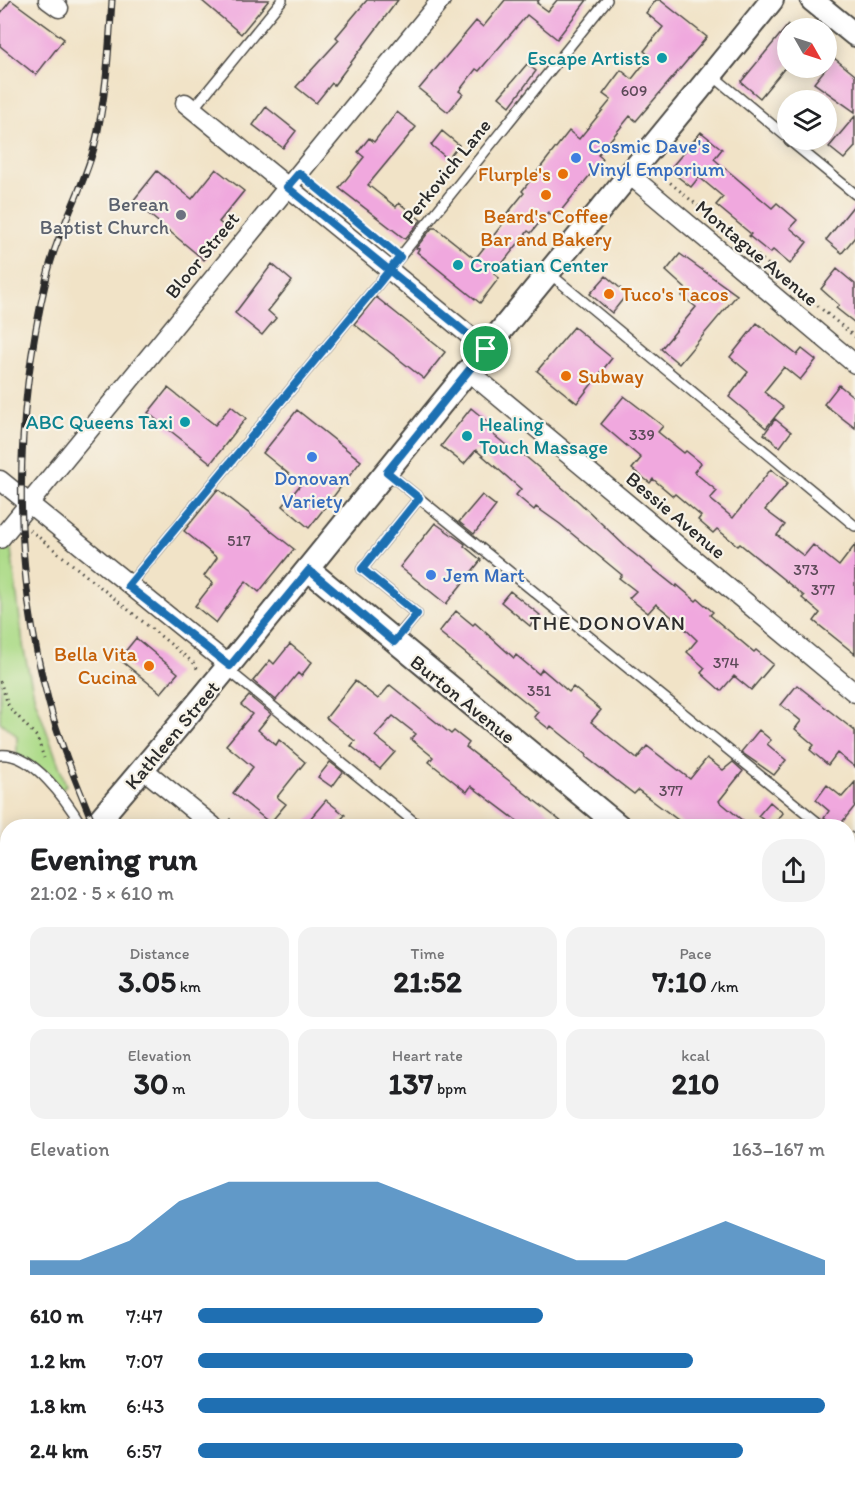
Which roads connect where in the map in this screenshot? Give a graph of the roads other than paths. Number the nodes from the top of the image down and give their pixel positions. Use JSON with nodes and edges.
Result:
{"nodes":[{"id":1,"x":282,"y":0,"type":"edge"},
{"id":2,"x":441,"y":0,"type":"edge"},
{"id":3,"x":607,"y":0,"type":"edge"},
{"id":4,"x":772,"y":0,"type":"edge"},
{"id":5,"x":812,"y":0,"type":"edge"},
{"id":6,"x":855,"y":35,"type":"edge"},
{"id":7,"x":712,"y":75,"type":"junction"},
{"id":8,"x":189,"y":106,"type":"joint"},
{"id":9,"x":777,"y":130,"type":"edge"},
{"id":10,"x":801,"y":150,"type":"edge"},
{"id":11,"x":631,"y":176,"type":"junction"},
{"id":12,"x":287,"y":187,"type":"junction"},
{"id":13,"x":855,"y":194,"type":"edge"},
{"id":14,"x":390,"y":270,"type":"junction"},
{"id":15,"x":549,"y":273,"type":"junction"},
{"id":16,"x":486,"y":349,"type":"junction"},
{"id":17,"x":855,"y":364,"type":"edge"},
{"id":18,"x":468,"y":371,"type":"junction"},
{"id":19,"x":387,"y":472,"type":"junction"},
{"id":20,"x":0,"y":480,"type":"edge"},
{"id":21,"x":419,"y":498,"type":"junction"},
{"id":22,"x":29,"y":503,"type":"junction"},
{"id":23,"x":855,"y":526,"type":"edge"},
{"id":24,"x":0,"y":539,"type":"edge"},
{"id":25,"x":309,"y":570,"type":"junction"},
{"id":26,"x":128,"y":586,"type":"junction"},
{"id":27,"x":394,"y":642,"type":"junction"},
{"id":28,"x":229,"y":667,"type":"junction"},
{"id":29,"x":855,"y":693,"type":"edge"},
{"id":30,"x":0,"y":755,"type":"edge"},
{"id":31,"x":143,"y":769,"type":"junction"},
{"id":32,"x":78,"y":819,"type":"edge"},
{"id":33,"x":108,"y":819,"type":"edge"},
{"id":34,"x":204,"y":819,"type":"edge"},
{"id":35,"x":411,"y":819,"type":"edge"},
{"id":36,"x":610,"y":819,"type":"edge"},
{"id":37,"x":813,"y":819,"type":"edge"}],
"edges":[{"from":1,"to":8,"type":"lane"},
{"from":2,"to":12,"type":"street","name":"Bloor Street"},
{"from":3,"to":14,"type":"lane","name":"Perkovich Lane"},
{"from":4,"to":7,"type":"street","name":"Kathleen Street"},
{"from":5,"to":6,"type":"street"},
{"from":7,"to":9,"type":"lane"},
{"from":7,"to":11,"type":"street","name":"Kathleen Street"},
{"from":8,"to":12,"type":"street"},
{"from":10,"to":13,"type":"lane"},
{"from":11,"to":15,"type":"street","name":"Kathleen Street"},
{"from":11,"to":17,"type":"street","name":"Montague Avenue"},
{"from":12,"to":14,"type":"street"},
{"from":12,"to":22,"type":"street","name":"Bloor Street"},
{"from":14,"to":16,"type":"street"},
{"from":14,"to":26,"type":"lane","name":"Perkovich Lane"},
{"from":15,"to":16,"type":"street","name":"Kathleen Street"},
{"from":15,"to":23,"type":"lane"},
{"from":16,"to":18,"type":"street","name":"Kathleen Street"},
{"from":18,"to":19,"type":"street","name":"Kathleen Street"},
{"from":18,"to":29,"type":"street","name":"Bessie Avenue"},
{"from":19,"to":21,"type":"lane"},
{"from":19,"to":25,"type":"street","name":"Kathleen Street"},
{"from":20,"to":22,"type":"street"},
{"from":21,"to":27,"type":"lane"},
{"from":21,"to":37,"type":"lane"},
{"from":22,"to":24,"type":"street","name":"Bloor Street"},
{"from":22,"to":26,"type":"street"},
{"from":25,"to":27,"type":"street","name":"Burton Avenue"},
{"from":25,"to":28,"type":"street","name":"Kathleen Street"},
{"from":26,"to":28,"type":"street"},
{"from":27,"to":36,"type":"street","name":"Burton Avenue"},
{"from":28,"to":31,"type":"street","name":"Kathleen Street"},
{"from":28,"to":35,"type":"lane"},
{"from":30,"to":32,"type":"lane"},
{"from":31,"to":33,"type":"street","name":"Kathleen Street"},
{"from":31,"to":34,"type":"street"}]}
